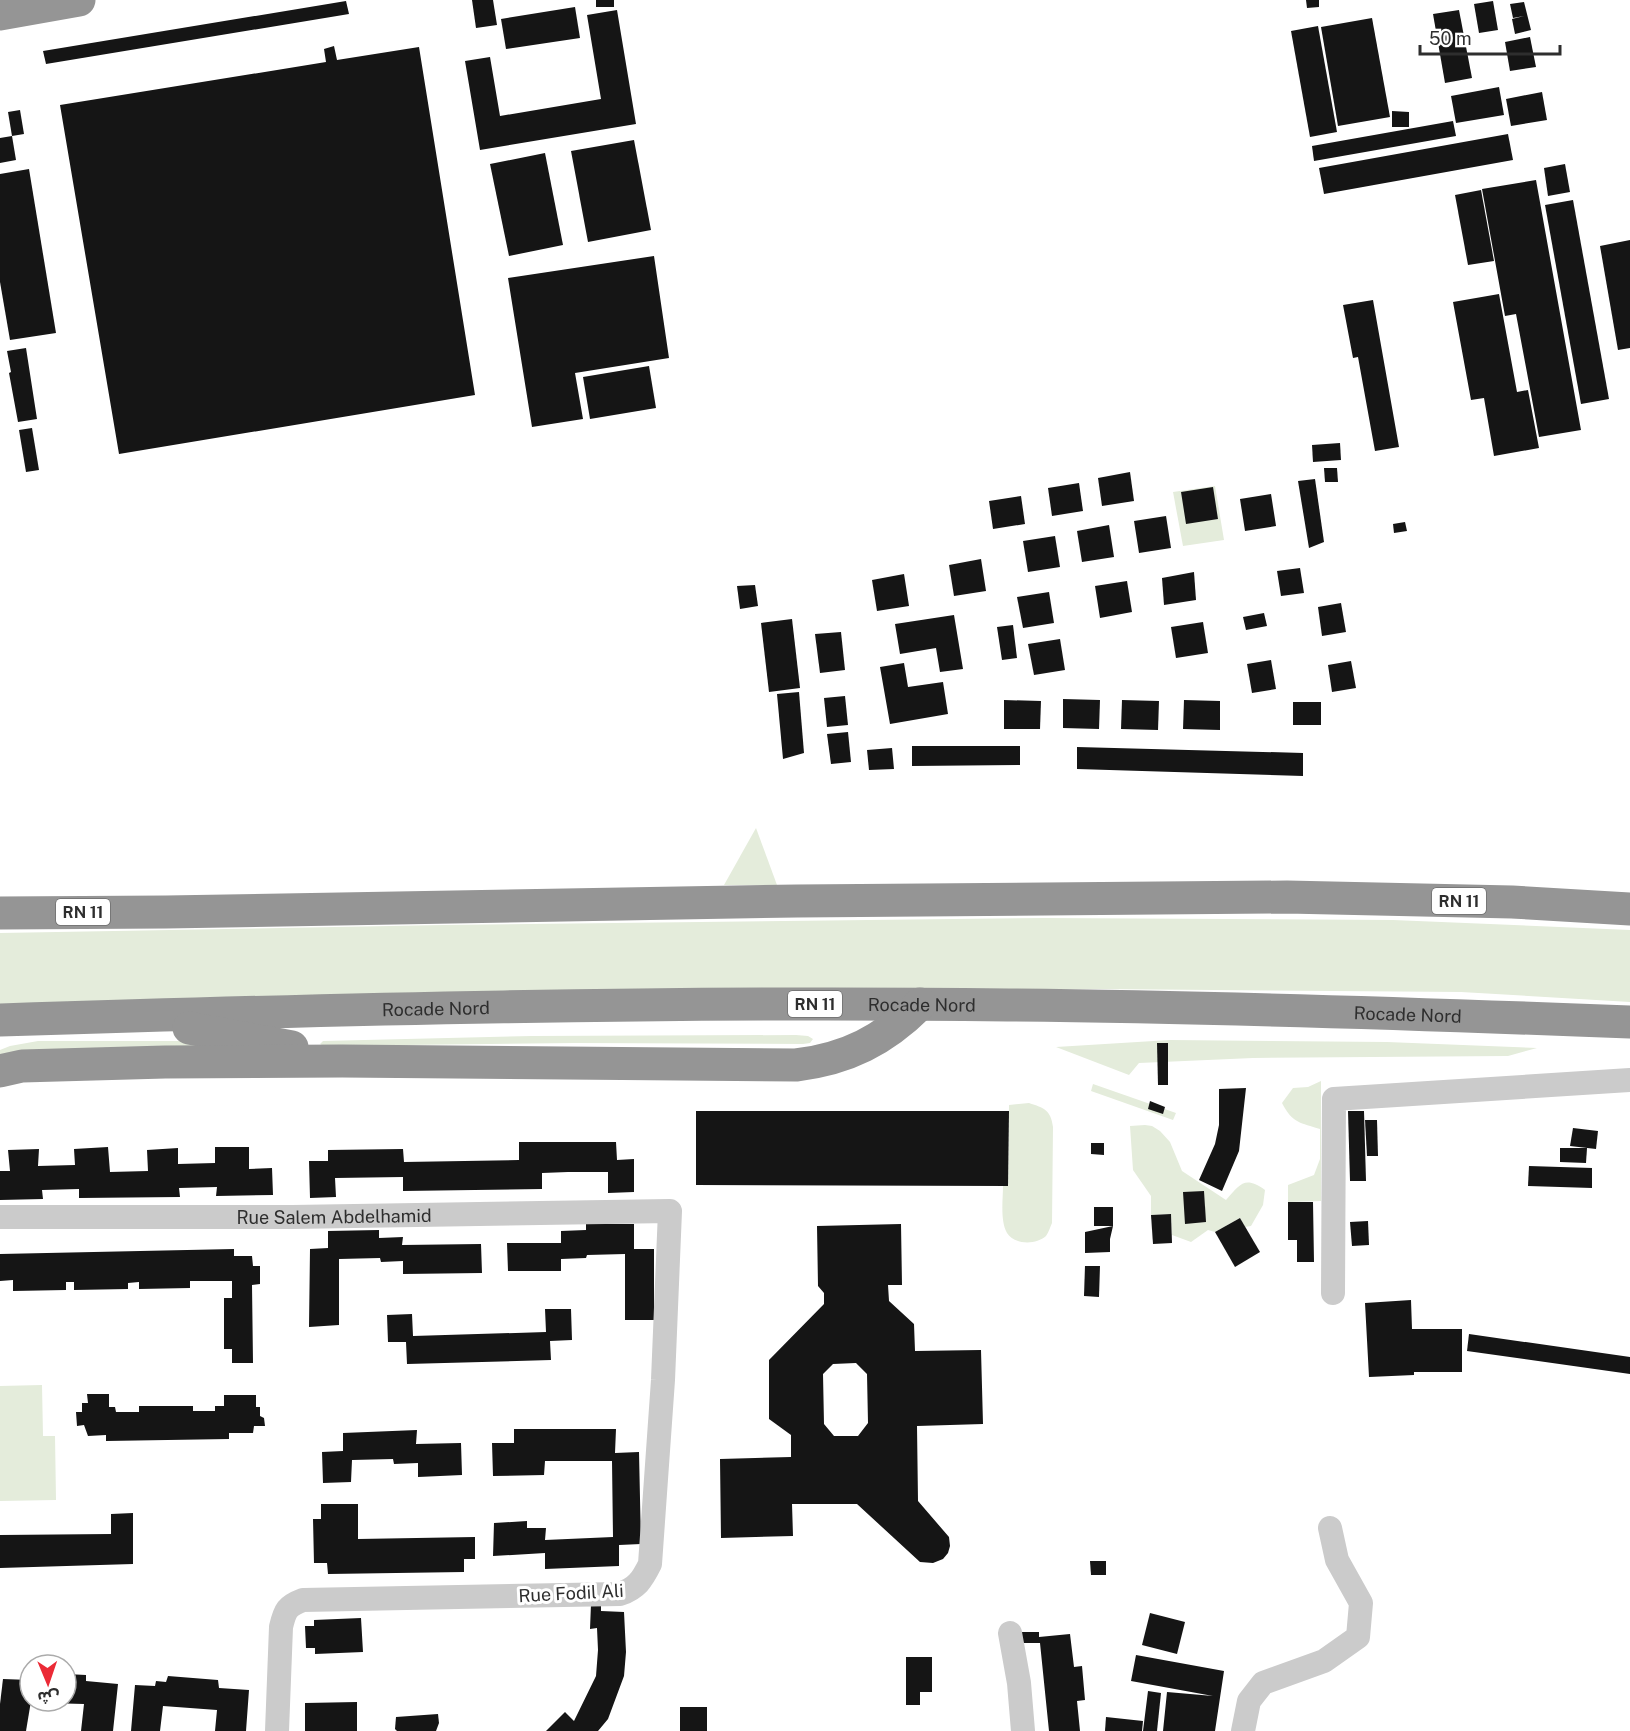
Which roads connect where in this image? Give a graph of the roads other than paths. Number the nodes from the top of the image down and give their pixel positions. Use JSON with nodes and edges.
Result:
{"nodes":[{"id":1,"x":79,"y":0,"type":"edge"},
{"id":2,"x":0,"y":14,"type":"edge"},
{"id":3,"x":0,"y":898,"type":"edge"},
{"id":4,"x":1627,"y":907,"type":"edge"},
{"id":5,"x":166,"y":912,"type":"junction"},
{"id":6,"x":0,"y":913,"type":"edge"},
{"id":7,"x":920,"y":1004,"type":"junction"},
{"id":8,"x":120,"y":1016,"type":"junction"},
{"id":9,"x":45,"y":1018,"type":"junction"},
{"id":10,"x":0,"y":1020,"type":"edge"},
{"id":11,"x":1630,"y":1022,"type":"edge"},
{"id":12,"x":0,"y":1039,"type":"edge"},
{"id":13,"x":342,"y":1061,"type":"junction"},
{"id":14,"x":0,"y":1071,"type":"edge"},
{"id":15,"x":1630,"y":1080,"type":"edge"},
{"id":16,"x":670,"y":1211,"type":"joint"},
{"id":17,"x":0,"y":1216,"type":"edge"},
{"id":18,"x":1333,"y":1293,"type":"dead end"},
{"id":19,"x":1330,"y":1528,"type":"dead end"},
{"id":20,"x":1010,"y":1633,"type":"dead end"},
{"id":21,"x":277,"y":1731,"type":"edge"},
{"id":22,"x":1023,"y":1731,"type":"edge"},
{"id":23,"x":1243,"y":1731,"type":"edge"}],
"edges":[{"from":1,"to":2,"type":"highway"},
{"from":3,"to":5,"type":"highway"},
{"from":4,"to":5,"type":"highway","number":"RN 11"},
{"from":5,"to":6,"type":"highway","number":"RN 11"},
{"from":7,"to":8,"type":"highway","name":"Rocade Nord","number":"RN 11"},
{"from":7,"to":11,"type":"highway","name":"Rocade Nord","number":"RN 11"},
{"from":7,"to":13,"type":"highway"},
{"from":8,"to":9,"type":"highway","name":"Rocade Nord","number":"RN 11"},
{"from":8,"to":13,"type":"highway"},
{"from":9,"to":10,"type":"highway","name":"Rocade Nord","number":"RN 11"},
{"from":9,"to":12,"type":"highway"},
{"from":13,"to":14,"type":"highway"},
{"from":15,"to":18,"type":"street"},
{"from":16,"to":17,"type":"street","name":"Rue Salem Abdelhamid"},
{"from":16,"to":21,"type":"street","name":"Rue Fodil Ali"},
{"from":19,"to":23,"type":"street"},
{"from":20,"to":22,"type":"street"}]}
